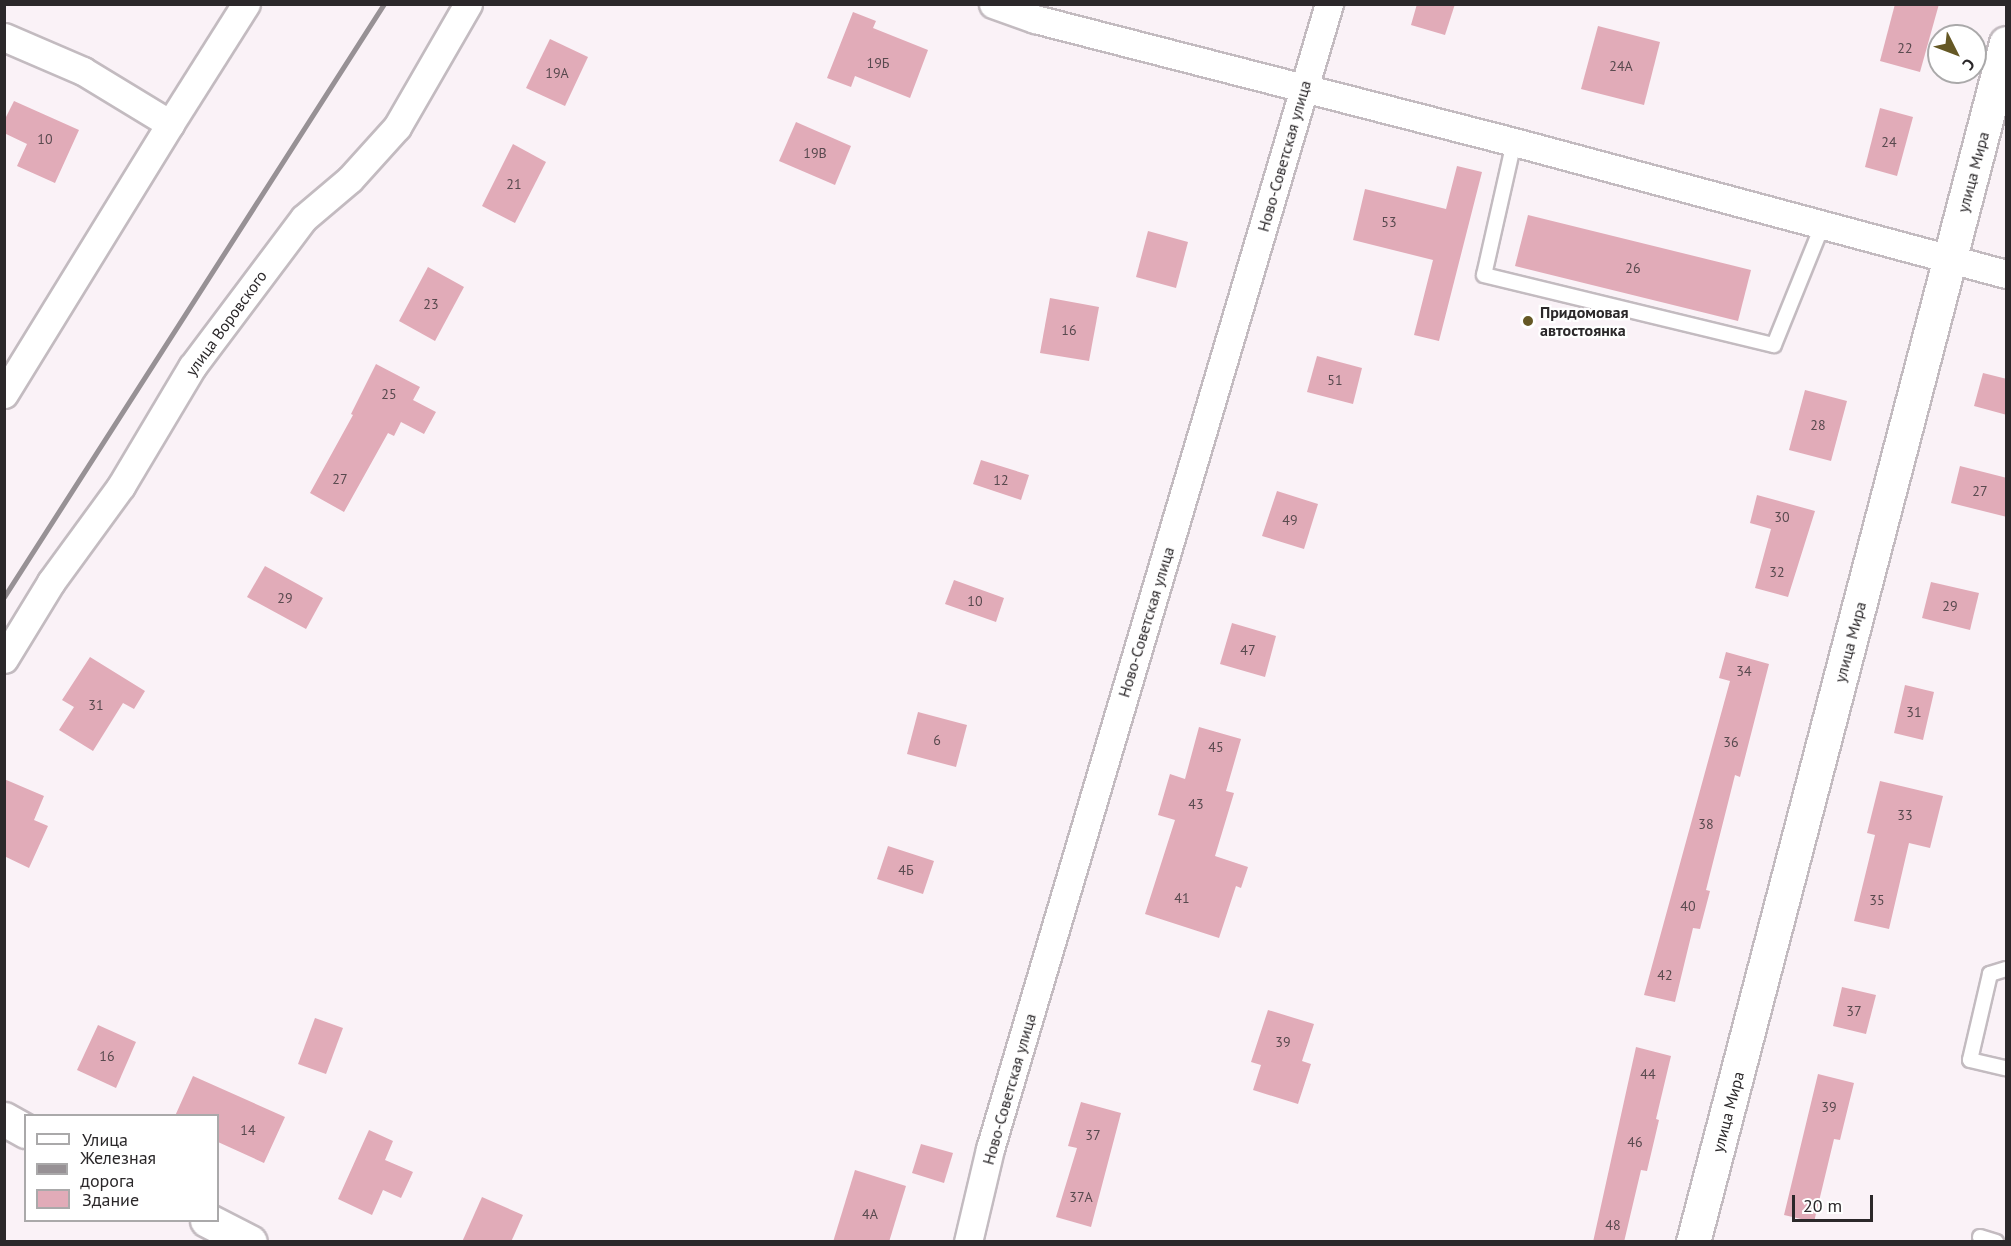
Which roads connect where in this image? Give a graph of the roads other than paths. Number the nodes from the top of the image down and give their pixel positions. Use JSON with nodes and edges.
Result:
{"nodes":[{"id":1,"x":246,"y":4,"type":"edge"},
{"id":2,"x":468,"y":4,"type":"edge"},
{"id":3,"x":993,"y":4,"type":"edge"},
{"id":4,"x":1329,"y":4,"type":"edge"},
{"id":5,"x":4,"y":37,"type":"edge"},
{"id":6,"x":2007,"y":43,"type":"edge"},
{"id":7,"x":1305,"y":87,"type":"junction"},
{"id":8,"x":170,"y":124,"type":"junction"},
{"id":9,"x":1514,"y":142,"type":"junction"},
{"id":10,"x":1822,"y":226,"type":"junction"},
{"id":11,"x":1950,"y":258,"type":"junction"},
{"id":12,"x":2007,"y":274,"type":"edge"},
{"id":13,"x":4,"y":394,"type":"edge"},
{"id":14,"x":4,"y":659,"type":"edge"},
{"id":15,"x":2007,"y":969,"type":"edge"},
{"id":16,"x":2007,"y":1068,"type":"edge"},
{"id":17,"x":4,"y":1119,"type":"edge"},
{"id":18,"x":24,"y":1130,"type":"edge"},
{"id":19,"x":209,"y":1222,"type":"edge"},
{"id":20,"x":1980,"y":1238,"type":"dead end"},
{"id":21,"x":250,"y":1242,"type":"edge"},
{"id":22,"x":969,"y":1242,"type":"edge"},
{"id":23,"x":1693,"y":1242,"type":"edge"},
{"id":24,"x":1996,"y":1242,"type":"edge"}],
"edges":[{"from":1,"to":8,"type":"street"},
{"from":2,"to":14,"type":"street","name":"улица Воровского"},
{"from":3,"to":7,"type":"street"},
{"from":4,"to":7,"type":"street","name":"Ново-Советская улица"},
{"from":5,"to":8,"type":"street"},
{"from":6,"to":11,"type":"street","name":"улица Мира"},
{"from":7,"to":9,"type":"street"},
{"from":7,"to":22,"type":"street","name":"Ново-Советская улица"},
{"from":8,"to":13,"type":"street"},
{"from":9,"to":10,"type":"street"},
{"from":9,"to":10,"type":"lane"},
{"from":10,"to":11,"type":"street"},
{"from":11,"to":12,"type":"street"},
{"from":11,"to":23,"type":"street","name":"улица Мира"},
{"from":15,"to":16,"type":"lane"},
{"from":17,"to":18,"type":"street"},
{"from":19,"to":21,"type":"street"},
{"from":20,"to":24,"type":"lane"}]}
